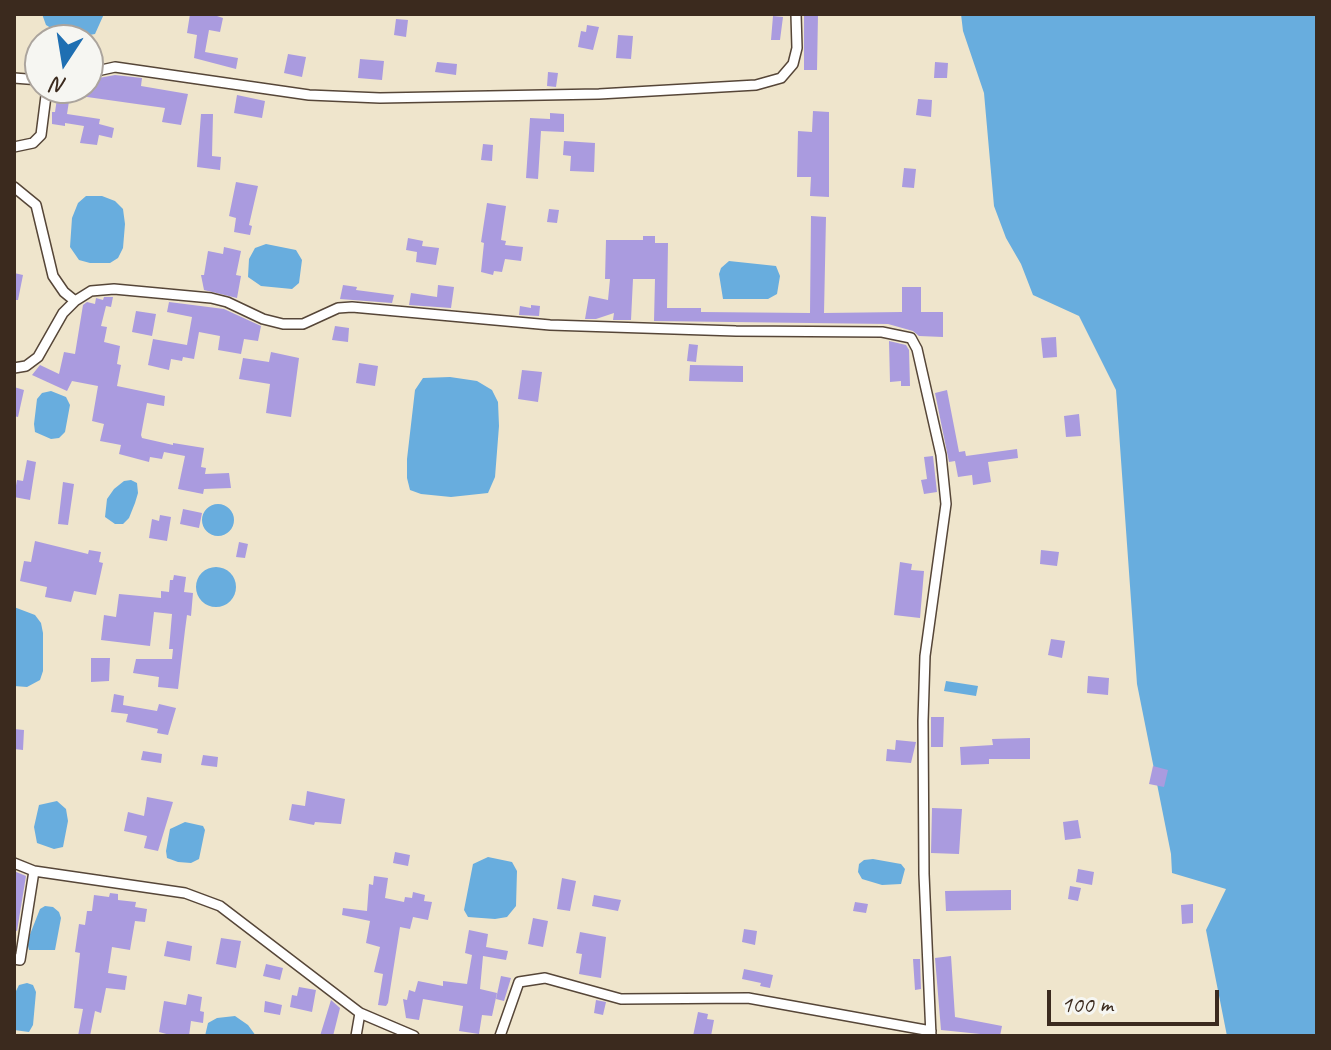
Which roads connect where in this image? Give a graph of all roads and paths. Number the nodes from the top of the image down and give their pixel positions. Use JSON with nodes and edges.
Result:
{"nodes":[{"id":1,"x":796,"y":14,"type":"edge"},
{"id":2,"x":104,"y":69,"type":"edge"},
{"id":3,"x":45,"y":104,"type":"edge"},
{"id":4,"x":14,"y":147,"type":"edge"},
{"id":5,"x":14,"y":187,"type":"edge"},
{"id":6,"x":75,"y":301,"type":"junction"},
{"id":7,"x":14,"y":368,"type":"edge"},
{"id":8,"x":14,"y":863,"type":"edge"},
{"id":9,"x":34,"y":871,"type":"junction"},
{"id":10,"x":14,"y":959,"type":"edge"},
{"id":11,"x":360,"y":1013,"type":"junction"},
{"id":12,"x":931,"y":1033,"type":"edge"},
{"id":13,"x":356,"y":1036,"type":"edge"},
{"id":14,"x":414,"y":1036,"type":"edge"},
{"id":15,"x":500,"y":1036,"type":"edge"}],
"edges":[{"from":1,"to":2,"type":"street"},
{"from":3,"to":4,"type":"street"},
{"from":5,"to":6,"type":"street"},
{"from":6,"to":7,"type":"street"},
{"from":6,"to":12,"type":"street"},
{"from":8,"to":9,"type":"street"},
{"from":9,"to":10,"type":"street"},
{"from":9,"to":11,"type":"street"},
{"from":11,"to":13,"type":"street"},
{"from":11,"to":14,"type":"street"},
{"from":12,"to":15,"type":"street"}]}
